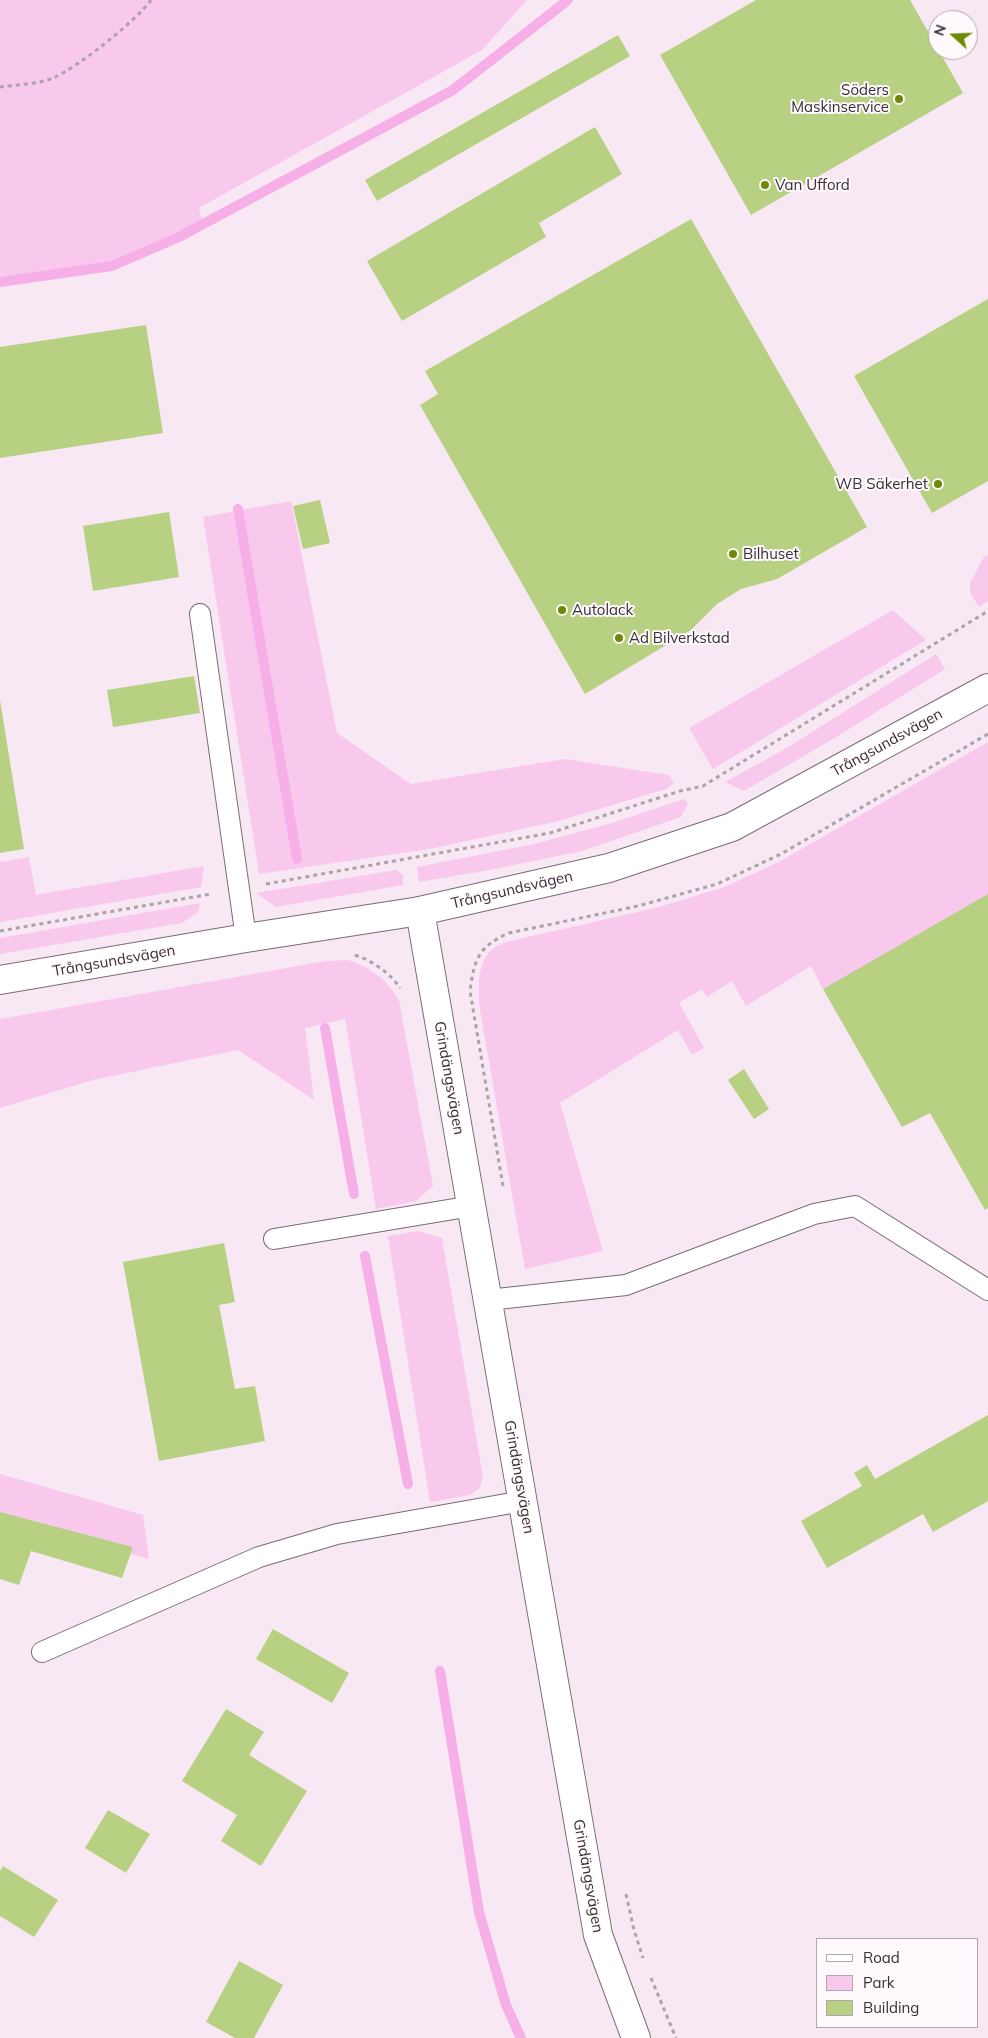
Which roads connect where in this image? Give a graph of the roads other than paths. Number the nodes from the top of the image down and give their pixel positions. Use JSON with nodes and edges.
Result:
{"nodes":[{"id":1,"x":200,"y":614,"type":"dead end"},
{"id":2,"x":988,"y":688,"type":"edge"},
{"id":3,"x":420,"y":911,"type":"junction"},
{"id":4,"x":246,"y":938,"type":"junction"},
{"id":5,"x":0,"y":980,"type":"edge"},
{"id":6,"x":472,"y":1206,"type":"junction"},
{"id":7,"x":274,"y":1239,"type":"dead end"},
{"id":8,"x":988,"y":1290,"type":"edge"},
{"id":9,"x":488,"y":1300,"type":"junction"},
{"id":10,"x":523,"y":1501,"type":"junction"},
{"id":11,"x":42,"y":1652,"type":"dead end"},
{"id":12,"x":636,"y":2038,"type":"edge"}],
"edges":[{"from":1,"to":4,"type":"lane"},
{"from":2,"to":3,"type":"street","name":"Trångsundsvägen"},
{"from":3,"to":4,"type":"street","name":"Trångsundsvägen"},
{"from":3,"to":6,"type":"street","name":"Grindängsvägen"},
{"from":4,"to":5,"type":"street","name":"Trångsundsvägen"},
{"from":6,"to":7,"type":"lane"},
{"from":6,"to":9,"type":"street","name":"Grindängsvägen"},
{"from":8,"to":9,"type":"lane"},
{"from":9,"to":10,"type":"street","name":"Grindängsvägen"},
{"from":10,"to":11,"type":"lane"},
{"from":10,"to":12,"type":"street","name":"Grindängsvägen"}]}
